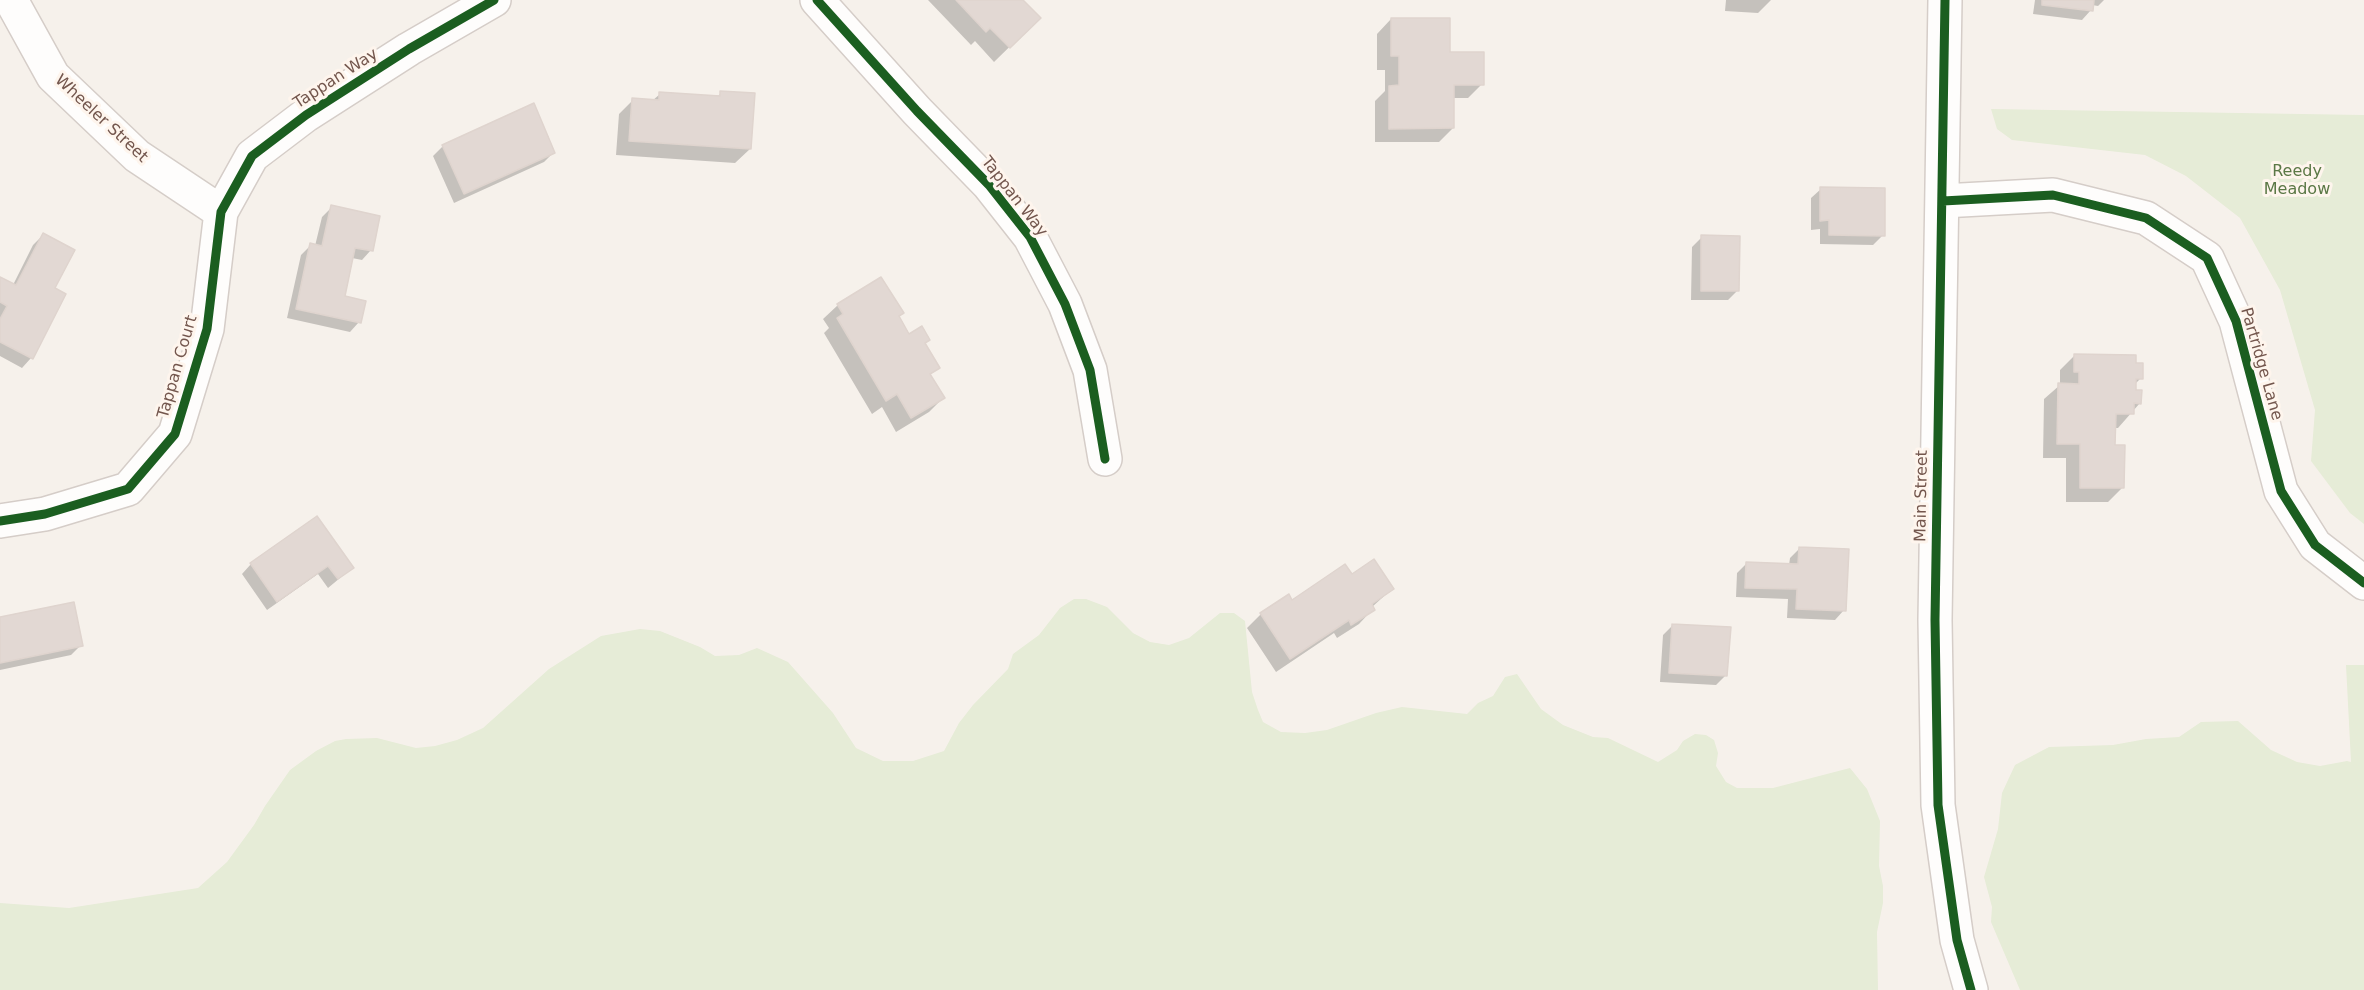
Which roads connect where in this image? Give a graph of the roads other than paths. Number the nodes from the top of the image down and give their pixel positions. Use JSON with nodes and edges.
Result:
{"nodes":[{"id":1,"x":12,"y":0,"type":"edge"},
{"id":2,"x":494,"y":0,"type":"edge"},
{"id":3,"x":817,"y":0,"type":"edge"},
{"id":4,"x":1945,"y":0,"type":"edge"},
{"id":5,"x":1943,"y":201,"type":"junction"},
{"id":6,"x":221,"y":212,"type":"junction"},
{"id":7,"x":1105,"y":459,"type":"dead end"},
{"id":8,"x":0,"y":521,"type":"edge"},
{"id":9,"x":2364,"y":583,"type":"edge"},
{"id":10,"x":1971,"y":990,"type":"edge"}],
"edges":[{"from":1,"to":6,"type":"street","name":"Wheeler Street"},
{"from":2,"to":6,"type":"street","name":"Tappan Way"},
{"from":3,"to":7,"type":"street","name":"Tappan Way"},
{"from":4,"to":5,"type":"street","name":"Main Street"},
{"from":5,"to":9,"type":"street","name":"Partridge Lane"},
{"from":5,"to":10,"type":"street","name":"Main Street"},
{"from":6,"to":8,"type":"street","name":"Tappan Court"}]}
